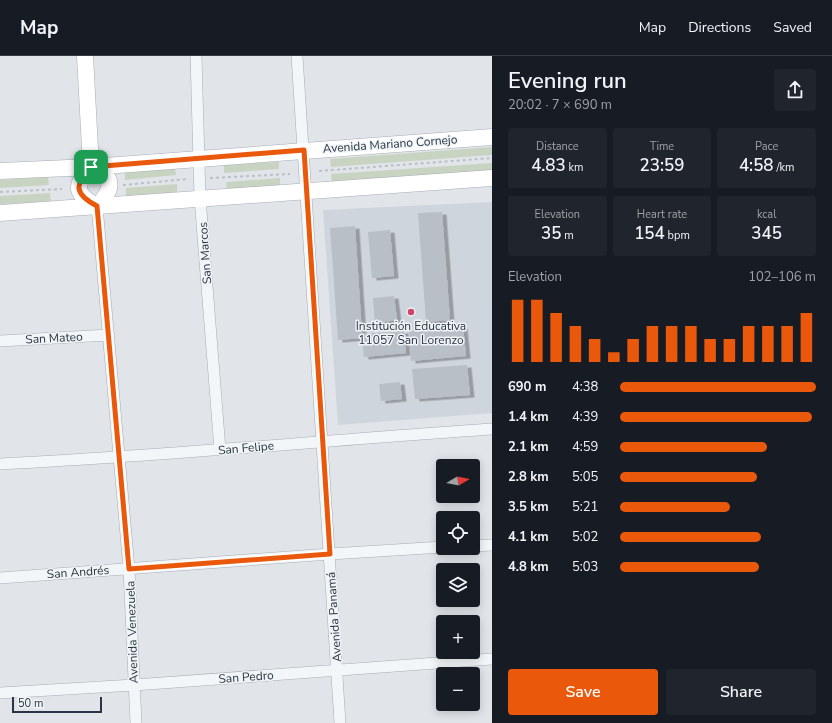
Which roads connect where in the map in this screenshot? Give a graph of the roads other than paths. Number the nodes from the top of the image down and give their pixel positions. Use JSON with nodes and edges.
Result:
{"nodes":[{"id":1,"x":84,"y":56,"type":"edge"},
{"id":2,"x":196,"y":56,"type":"edge"},
{"id":3,"x":297,"y":56,"type":"edge"},
{"id":4,"x":492,"y":137,"type":"edge"},
{"id":5,"x":304,"y":150,"type":"junction"},
{"id":6,"x":199,"y":159,"type":"junction"},
{"id":7,"x":91,"y":167,"type":"junction"},
{"id":8,"x":0,"y":171,"type":"edge"},
{"id":9,"x":492,"y":178,"type":"edge"},
{"id":10,"x":306,"y":191,"type":"junction"},
{"id":11,"x":200,"y":198,"type":"junction"},
{"id":12,"x":97,"y":206,"type":"junction"},
{"id":13,"x":0,"y":212,"type":"edge"},
{"id":14,"x":109,"y":335,"type":"junction"},
{"id":15,"x":0,"y":341,"type":"edge"},
{"id":16,"x":492,"y":429,"type":"edge"},
{"id":17,"x":322,"y":440,"type":"junction"},
{"id":18,"x":220,"y":450,"type":"junction"},
{"id":19,"x":119,"y":458,"type":"junction"},
{"id":20,"x":0,"y":464,"type":"edge"},
{"id":21,"x":492,"y":545,"type":"edge"},
{"id":22,"x":480,"y":546,"type":"edge"},
{"id":23,"x":436,"y":547,"type":"edge"},
{"id":24,"x":330,"y":554,"type":"junction"},
{"id":25,"x":129,"y":569,"type":"junction"},
{"id":26,"x":0,"y":578,"type":"edge"},
{"id":27,"x":492,"y":659,"type":"edge"},
{"id":28,"x":337,"y":671,"type":"junction"},
{"id":29,"x":134,"y":685,"type":"junction"},
{"id":30,"x":0,"y":693,"type":"edge"},
{"id":31,"x":136,"y":723,"type":"edge"},
{"id":32,"x":340,"y":723,"type":"edge"}],
"edges":[{"from":1,"to":7,"type":"street"},
{"from":2,"to":6,"type":"street","name":"San Marcos"},
{"from":3,"to":5,"type":"street","name":"Avenida Panamá"},
{"from":4,"to":5,"type":"street","name":"Avenida Mariano Cornejo"},
{"from":5,"to":6,"type":"street","name":"Avenida Mariano Cornejo"},
{"from":5,"to":10,"type":"street","name":"Avenida Panamá"},
{"from":6,"to":7,"type":"street","name":"Avenida Mariano Cornejo"},
{"from":6,"to":11,"type":"street","name":"San Marcos"},
{"from":7,"to":8,"type":"street","name":"Avenida Mariano Cornejo"},
{"from":7,"to":12,"type":"street"},
{"from":7,"to":12,"type":"street"},
{"from":9,"to":10,"type":"street"},
{"from":10,"to":11,"type":"street"},
{"from":10,"to":17,"type":"street","name":"Avenida Panamá"},
{"from":11,"to":12,"type":"street"},
{"from":11,"to":18,"type":"street","name":"San Marcos"},
{"from":12,"to":13,"type":"street"},
{"from":12,"to":14,"type":"street","name":"Avenida Venezuela"},
{"from":14,"to":15,"type":"street","name":"San Mateo"},
{"from":14,"to":19,"type":"street","name":"Avenida Venezuela"},
{"from":16,"to":17,"type":"street","name":"San Felipe"},
{"from":17,"to":18,"type":"street","name":"San Felipe"},
{"from":17,"to":24,"type":"street","name":"Avenida Panamá"},
{"from":18,"to":19,"type":"street","name":"San Felipe"},
{"from":19,"to":20,"type":"street","name":"San Felipe"},
{"from":19,"to":25,"type":"street","name":"Avenida Venezuela"},
{"from":21,"to":22,"type":"street"},
{"from":23,"to":24,"type":"street","name":"San Andrés"},
{"from":24,"to":25,"type":"street","name":"San Andrés"},
{"from":24,"to":28,"type":"street","name":"Avenida Panamá"},
{"from":25,"to":26,"type":"street","name":"San Andrés"},
{"from":25,"to":29,"type":"street","name":"Avenida Venezuela"},
{"from":27,"to":28,"type":"street","name":"San Pedro"},
{"from":28,"to":29,"type":"street","name":"San Pedro"},
{"from":28,"to":32,"type":"street","name":"Avenida Panamá"},
{"from":29,"to":30,"type":"street","name":"San Pedro"},
{"from":29,"to":31,"type":"street","name":"Avenida Venezuela"}]}
